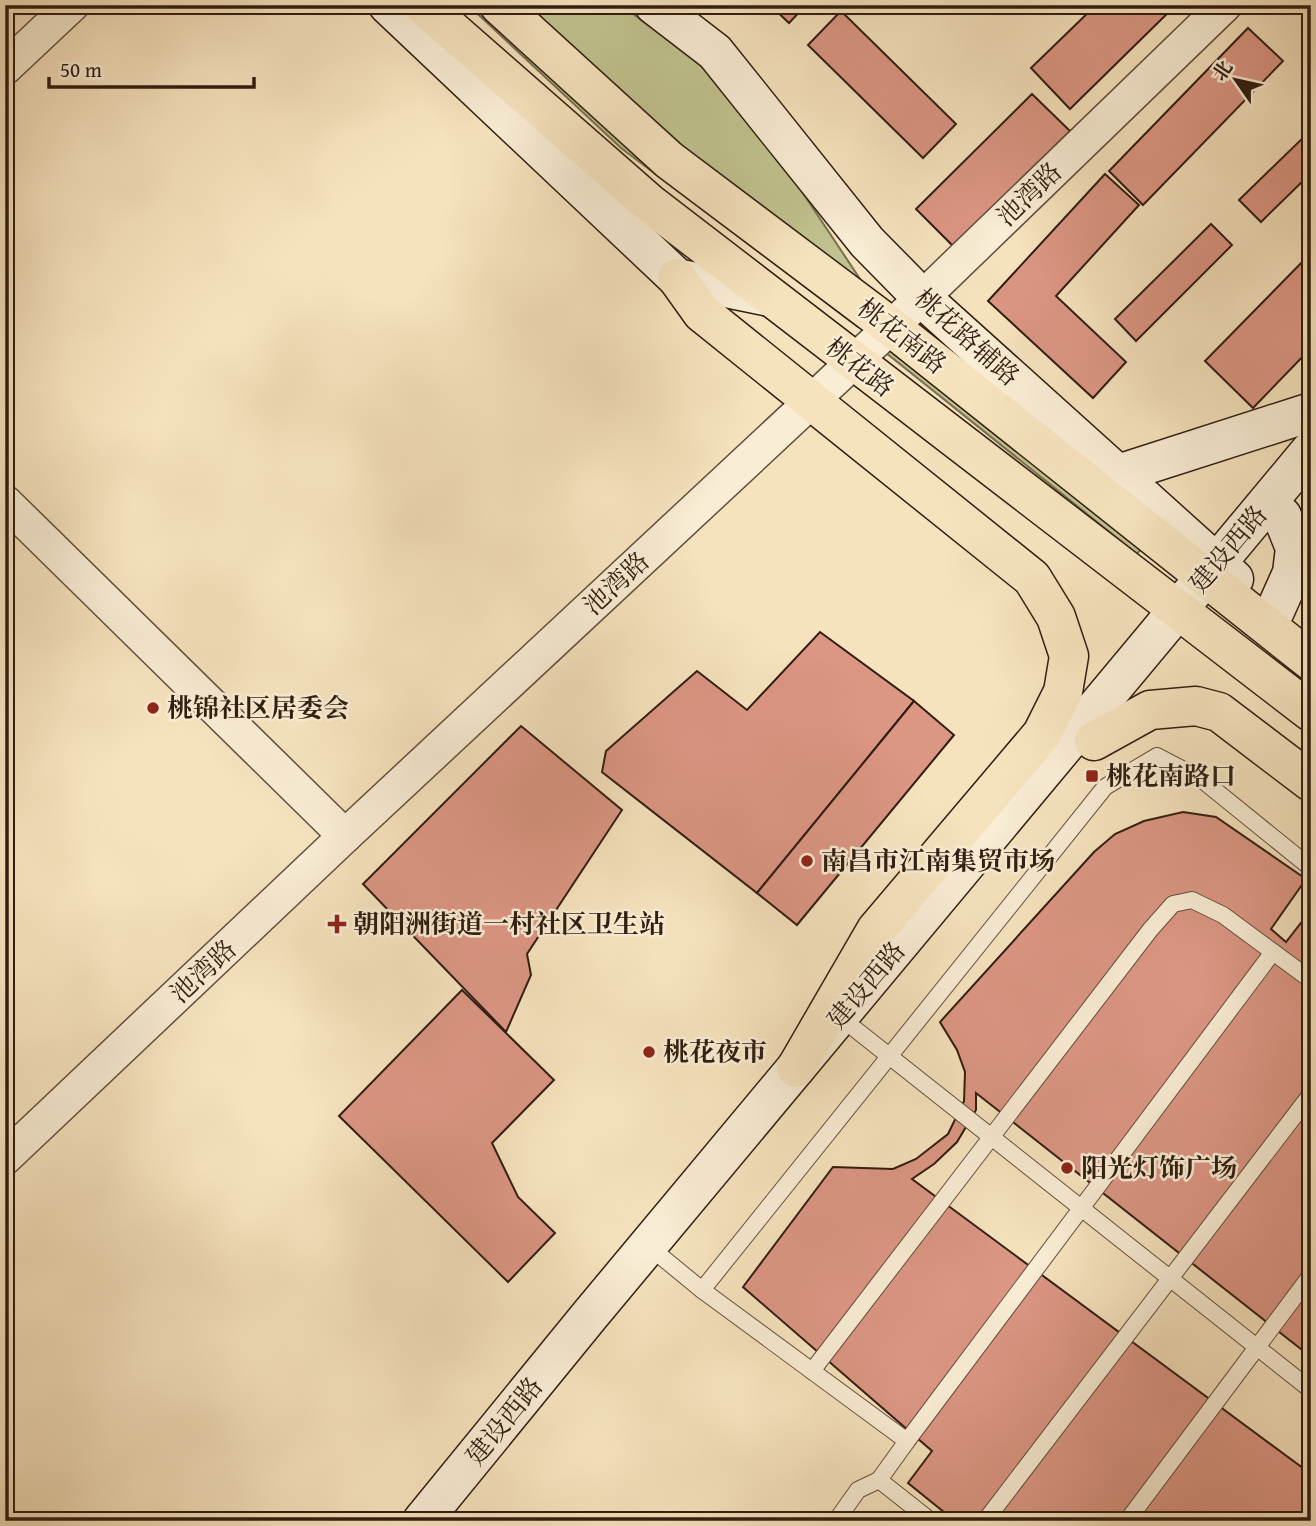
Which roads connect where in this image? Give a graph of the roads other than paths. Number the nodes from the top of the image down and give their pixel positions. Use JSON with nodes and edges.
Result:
{"nodes":[{"id":1,"x":72,"y":5,"type":"edge"},
{"id":2,"x":388,"y":5,"type":"edge"},
{"id":3,"x":423,"y":5,"type":"edge"},
{"id":4,"x":499,"y":5,"type":"edge"},
{"id":5,"x":654,"y":5,"type":"edge"},
{"id":6,"x":1225,"y":5,"type":"edge"},
{"id":7,"x":5,"y":68,"type":"edge"},
{"id":8,"x":677,"y":278,"type":"junction"},
{"id":9,"x":770,"y":297,"type":"junction"},
{"id":10,"x":922,"y":298,"type":"junction"},
{"id":11,"x":891,"y":327,"type":"junction"},
{"id":12,"x":854,"y":362,"type":"junction"},
{"id":13,"x":811,"y":401,"type":"junction"},
{"id":14,"x":1311,"y":412,"type":"edge"},
{"id":15,"x":1311,"y":450,"type":"edge"},
{"id":16,"x":1118,"y":474,"type":"junction"},
{"id":17,"x":1311,"y":481,"type":"edge"},
{"id":18,"x":5,"y":502,"type":"edge"},
{"id":19,"x":1282,"y":516,"type":"junction"},
{"id":20,"x":1218,"y":576,"type":"junction"},
{"id":21,"x":1275,"y":611,"type":"junction"},
{"id":22,"x":1185,"y":617,"type":"junction"},
{"id":23,"x":1311,"y":638,"type":"edge"},
{"id":24,"x":1311,"y":661,"type":"edge"},
{"id":25,"x":1311,"y":712,"type":"edge"},
{"id":26,"x":1094,"y":741,"type":"junction"},
{"id":27,"x":1311,"y":782,"type":"edge"},
{"id":28,"x":345,"y":836,"type":"junction"},
{"id":29,"x":1311,"y":869,"type":"edge"},
{"id":30,"x":1273,"y":953,"type":"junction"},
{"id":31,"x":1311,"y":980,"type":"edge"},
{"id":32,"x":855,"y":1029,"type":"junction"},
{"id":33,"x":890,"y":1057,"type":"junction"},
{"id":34,"x":796,"y":1068,"type":"junction"},
{"id":35,"x":1311,"y":1094,"type":"edge"},
{"id":36,"x":992,"y":1138,"type":"junction"},
{"id":37,"x":5,"y":1158,"type":"edge"},
{"id":38,"x":1081,"y":1208,"type":"junction"},
{"id":39,"x":663,"y":1258,"type":"junction"},
{"id":40,"x":1311,"y":1275,"type":"edge"},
{"id":41,"x":1170,"y":1279,"type":"junction"},
{"id":42,"x":702,"y":1290,"type":"junction"},
{"id":43,"x":1257,"y":1347,"type":"junction"},
{"id":44,"x":812,"y":1371,"type":"junction"},
{"id":45,"x":1311,"y":1390,"type":"edge"},
{"id":46,"x":907,"y":1441,"type":"junction"},
{"id":47,"x":879,"y":1480,"type":"junction"},
{"id":48,"x":422,"y":1521,"type":"edge"},
{"id":49,"x":447,"y":1521,"type":"edge"},
{"id":50,"x":836,"y":1521,"type":"edge"},
{"id":51,"x":930,"y":1521,"type":"edge"},
{"id":52,"x":985,"y":1521,"type":"edge"},
{"id":53,"x":1127,"y":1521,"type":"edge"}],
"edges":[{"from":1,"to":7,"type":"street"},
{"from":2,"to":8,"type":"main road"},
{"from":3,"to":9,"type":"main road","name":"桃花路"},
{"from":4,"to":11,"type":"main road","name":"桃花南路"},
{"from":5,"to":10,"type":"main road","name":"桃花路辅路"},
{"from":6,"to":10,"type":"street","name":"池湾路"},
{"from":8,"to":9,"type":"main road"},
{"from":8,"to":13,"type":"main road"},
{"from":9,"to":12,"type":"main road","name":"桃花路"},
{"from":10,"to":11,"type":"street","name":"池湾路"},
{"from":10,"to":16,"type":"main road","name":"桃花路辅路"},
{"from":11,"to":12,"type":"street","name":"池湾路"},
{"from":11,"to":20,"type":"main road","name":"桃花南路"},
{"from":12,"to":13,"type":"street","name":"池湾路"},
{"from":12,"to":22,"type":"main road","name":"桃花路"},
{"from":13,"to":28,"type":"street","name":"池湾路"},
{"from":13,"to":34,"type":"main road"},
{"from":14,"to":16,"type":"main road"},
{"from":15,"to":20,"type":"main road","name":"建设西路"},
{"from":16,"to":20,"type":"main road","name":"桃花路辅路"},
{"from":17,"to":19,"type":"main road","name":"建设西路"},
{"from":18,"to":28,"type":"street"},
{"from":19,"to":20,"type":"main road","name":"建设西路"},
{"from":19,"to":21,"type":"main road"},
{"from":20,"to":21,"type":"main road","name":"桃花路辅路"},
{"from":20,"to":22,"type":"main road","name":"建设西路"},
{"from":20,"to":24,"type":"main road","name":"桃花南路"},
{"from":21,"to":23,"type":"main road","name":"桃花路辅路"},
{"from":22,"to":25,"type":"main road","name":"桃花路"},
{"from":22,"to":26,"type":"main road","name":"建设西路"},
{"from":22,"to":34,"type":"main road","name":"建设西路"},
{"from":26,"to":27,"type":"main road"},
{"from":26,"to":32,"type":"main road","name":"建设西路"},
{"from":28,"to":37,"type":"street","name":"池湾路"},
{"from":29,"to":33,"type":"lane"},
{"from":30,"to":31,"type":"lane"},
{"from":30,"to":36,"type":"lane"},
{"from":30,"to":38,"type":"lane"},
{"from":32,"to":33,"type":"lane"},
{"from":32,"to":39,"type":"main road","name":"建设西路"},
{"from":33,"to":36,"type":"lane"},
{"from":33,"to":42,"type":"lane"},
{"from":34,"to":48,"type":"main road","name":"建设西路"},
{"from":35,"to":41,"type":"lane"},
{"from":36,"to":38,"type":"lane"},
{"from":36,"to":44,"type":"lane"},
{"from":38,"to":41,"type":"lane"},
{"from":38,"to":46,"type":"lane"},
{"from":39,"to":42,"type":"lane"},
{"from":39,"to":49,"type":"main road","name":"建设西路"},
{"from":40,"to":43,"type":"lane"},
{"from":41,"to":43,"type":"lane"},
{"from":41,"to":52,"type":"lane"},
{"from":42,"to":44,"type":"lane"},
{"from":43,"to":45,"type":"lane"},
{"from":43,"to":53,"type":"lane"},
{"from":44,"to":46,"type":"lane"},
{"from":46,"to":47,"type":"lane"},
{"from":47,"to":50,"type":"lane"},
{"from":47,"to":51,"type":"lane"}]}
